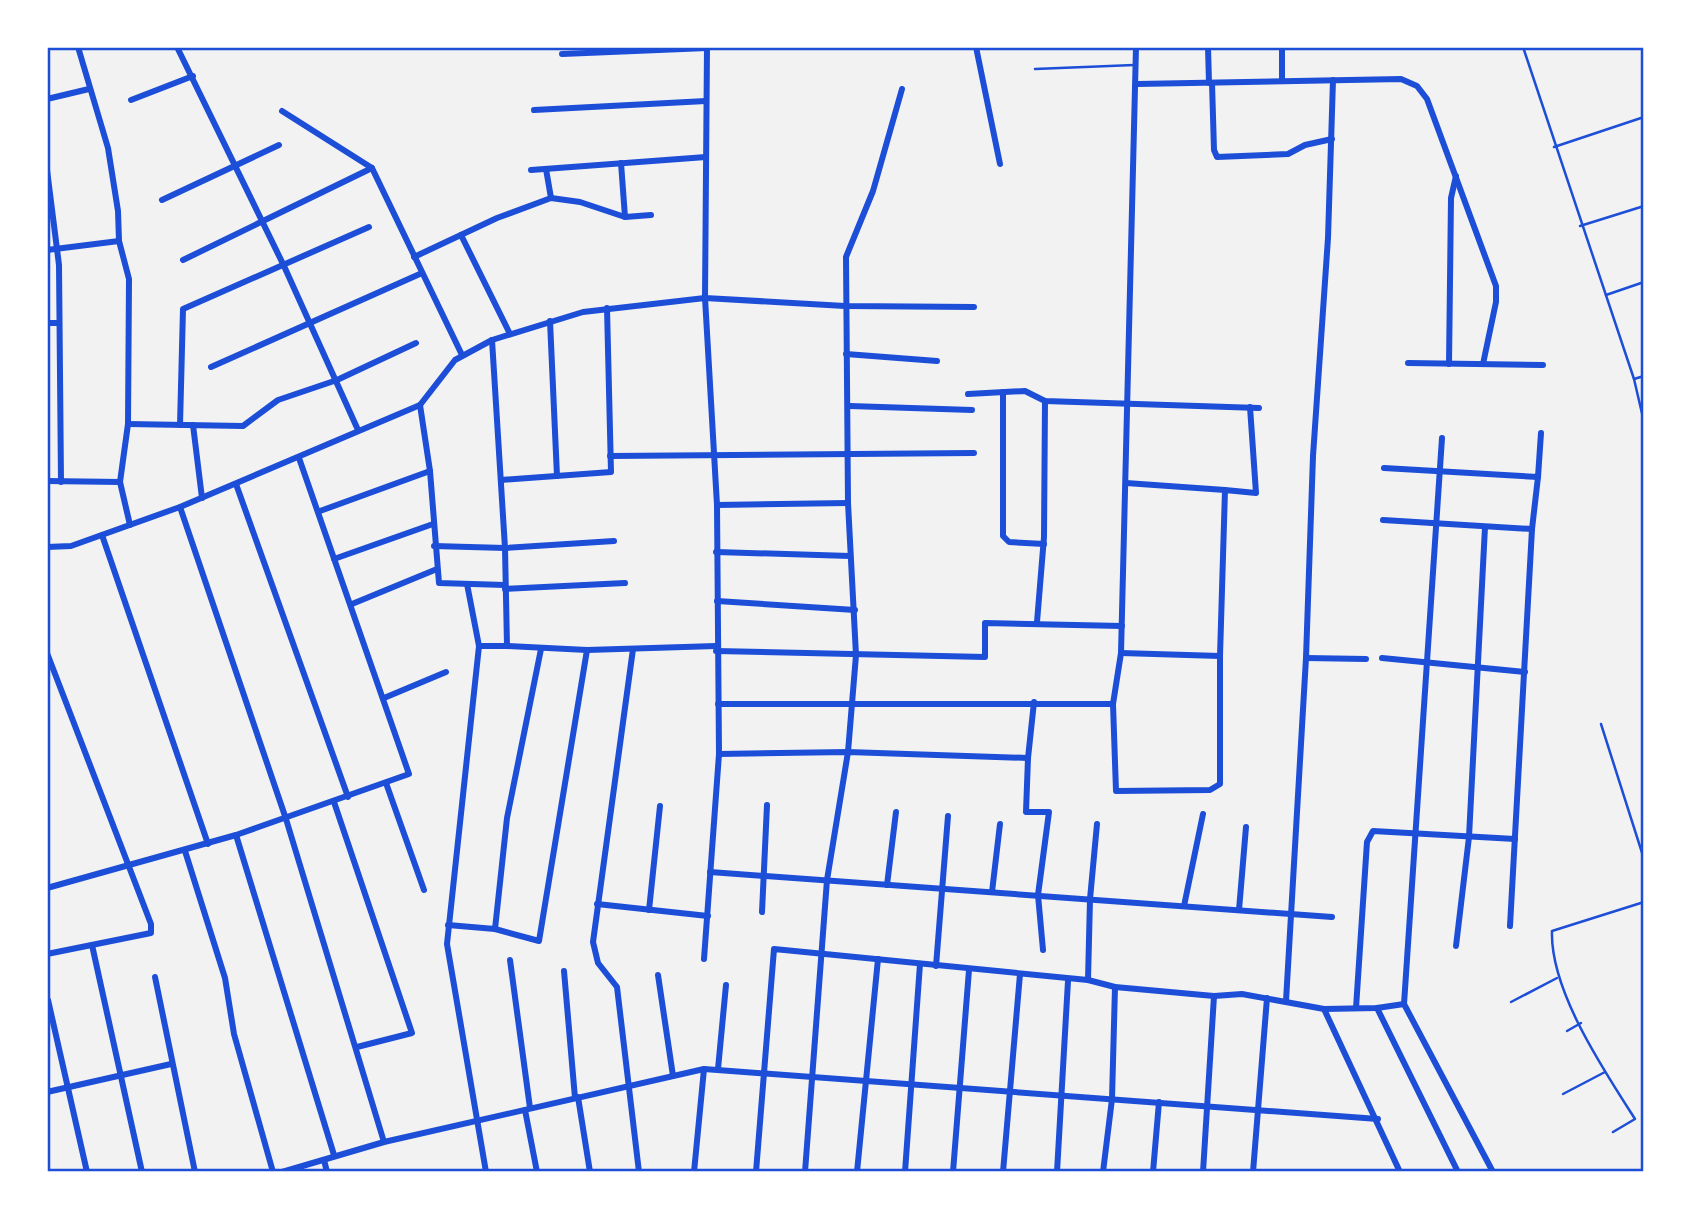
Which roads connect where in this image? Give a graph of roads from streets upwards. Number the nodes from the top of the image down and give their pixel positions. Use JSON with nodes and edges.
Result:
{"nodes":[{"id":1,"x":78,"y":47,"type":"edge"},
{"id":2,"x":177,"y":47,"type":"edge"},
{"id":3,"x":976,"y":47,"type":"edge"},
{"id":4,"x":1136,"y":47,"type":"edge"},
{"id":5,"x":1208,"y":47,"type":"edge"},
{"id":6,"x":1282,"y":47,"type":"edge"},
{"id":7,"x":707,"y":48,"type":"edge"},
{"id":8,"x":562,"y":54,"type":"dead end"},
{"id":9,"x":193,"y":76,"type":"junction"},
{"id":10,"x":1333,"y":80,"type":"junction"},
{"id":11,"x":1282,"y":81,"type":"junction"},
{"id":12,"x":1210,"y":83,"type":"junction"},
{"id":13,"x":1137,"y":84,"type":"junction"},
{"id":14,"x":89,"y":89,"type":"junction"},
{"id":15,"x":902,"y":89,"type":"dead end"},
{"id":16,"x":47,"y":99,"type":"edge"},
{"id":17,"x":131,"y":100,"type":"dead end"},
{"id":18,"x":706,"y":102,"type":"junction"},
{"id":19,"x":534,"y":110,"type":"dead end"},
{"id":20,"x":282,"y":111,"type":"dead end"},
{"id":21,"x":1332,"y":139,"type":"junction"},
{"id":22,"x":279,"y":145,"type":"dead end"},
{"id":23,"x":706,"y":157,"type":"junction"},
{"id":24,"x":621,"y":163,"type":"junction"},
{"id":25,"x":1000,"y":164,"type":"dead end"},
{"id":26,"x":235,"y":165,"type":"junction"},
{"id":27,"x":372,"y":168,"type":"junction"},
{"id":28,"x":546,"y":169,"type":"junction"},
{"id":29,"x":47,"y":170,"type":"edge"},
{"id":30,"x":531,"y":170,"type":"dead end"},
{"id":31,"x":1456,"y":174,"type":"junction"},
{"id":32,"x":551,"y":198,"type":"junction"},
{"id":33,"x":162,"y":200,"type":"dead end"},
{"id":34,"x":652,"y":215,"type":"dead end"},
{"id":35,"x":625,"y":217,"type":"junction"},
{"id":36,"x":262,"y":220,"type":"junction"},
{"id":37,"x":369,"y":227,"type":"dead end"},
{"id":38,"x":461,"y":235,"type":"junction"},
{"id":39,"x":119,"y":241,"type":"junction"},
{"id":40,"x":47,"y":250,"type":"edge"},
{"id":41,"x":57,"y":250,"type":"junction"},
{"id":42,"x":414,"y":257,"type":"junction"},
{"id":43,"x":183,"y":260,"type":"dead end"},
{"id":44,"x":284,"y":266,"type":"junction"},
{"id":45,"x":422,"y":273,"type":"junction"},
{"id":46,"x":705,"y":298,"type":"junction"},
{"id":47,"x":845,"y":306,"type":"junction"},
{"id":48,"x":974,"y":307,"type":"dead end"},
{"id":49,"x":607,"y":308,"type":"junction"},
{"id":50,"x":550,"y":321,"type":"junction"},
{"id":51,"x":310,"y":322,"type":"junction"},
{"id":52,"x":47,"y":323,"type":"edge"},
{"id":53,"x":59,"y":323,"type":"junction"},
{"id":54,"x":510,"y":334,"type":"junction"},
{"id":55,"x":492,"y":340,"type":"junction"},
{"id":56,"x":416,"y":342,"type":"dead end"},
{"id":57,"x":846,"y":354,"type":"junction"},
{"id":58,"x":463,"y":355,"type":"junction"},
{"id":59,"x":937,"y":361,"type":"dead end"},
{"id":60,"x":1408,"y":363,"type":"dead end"},
{"id":61,"x":1449,"y":364,"type":"junction"},
{"id":62,"x":1483,"y":364,"type":"junction"},
{"id":63,"x":1543,"y":365,"type":"dead end"},
{"id":64,"x":211,"y":367,"type":"dead end"},
{"id":65,"x":337,"y":380,"type":"junction"},
{"id":66,"x":1003,"y":392,"type":"junction"},
{"id":67,"x":968,"y":394,"type":"dead end"},
{"id":68,"x":1045,"y":401,"type":"junction"},
{"id":69,"x":1129,"y":404,"type":"junction"},
{"id":70,"x":420,"y":405,"type":"junction"},
{"id":71,"x":850,"y":406,"type":"junction"},
{"id":72,"x":1250,"y":407,"type":"junction"},
{"id":73,"x":1259,"y":408,"type":"dead end"},
{"id":74,"x":972,"y":410,"type":"dead end"},
{"id":75,"x":128,"y":424,"type":"junction"},
{"id":76,"x":180,"y":425,"type":"junction"},
{"id":77,"x":193,"y":425,"type":"junction"},
{"id":78,"x":358,"y":430,"type":"junction"},
{"id":79,"x":1541,"y":433,"type":"dead end"},
{"id":80,"x":1442,"y":438,"type":"dead end"},
{"id":81,"x":848,"y":452,"type":"junction"},
{"id":82,"x":715,"y":453,"type":"junction"},
{"id":83,"x":974,"y":453,"type":"dead end"},
{"id":84,"x":611,"y":456,"type":"junction"},
{"id":85,"x":299,"y":458,"type":"junction"},
{"id":86,"x":1384,"y":468,"type":"dead end"},
{"id":87,"x":430,"y":471,"type":"junction"},
{"id":88,"x":1439,"y":472,"type":"junction"},
{"id":89,"x":557,"y":476,"type":"junction"},
{"id":90,"x":1538,"y":477,"type":"junction"},
{"id":91,"x":501,"y":480,"type":"junction"},
{"id":92,"x":47,"y":481,"type":"edge"},
{"id":93,"x":61,"y":482,"type":"junction"},
{"id":94,"x":120,"y":482,"type":"junction"},
{"id":95,"x":1126,"y":483,"type":"junction"},
{"id":96,"x":236,"y":484,"type":"junction"},
{"id":97,"x":1225,"y":490,"type":"junction"},
{"id":98,"x":202,"y":498,"type":"junction"},
{"id":99,"x":848,"y":503,"type":"junction"},
{"id":100,"x":717,"y":505,"type":"junction"},
{"id":101,"x":180,"y":507,"type":"junction"},
{"id":102,"x":320,"y":511,"type":"junction"},
{"id":103,"x":1383,"y":520,"type":"dead end"},
{"id":104,"x":433,"y":524,"type":"junction"},
{"id":105,"x":1436,"y":524,"type":"junction"},
{"id":106,"x":130,"y":525,"type":"junction"},
{"id":107,"x":1485,"y":527,"type":"junction"},
{"id":108,"x":1532,"y":529,"type":"junction"},
{"id":109,"x":103,"y":535,"type":"junction"},
{"id":110,"x":614,"y":541,"type":"dead end"},
{"id":111,"x":1044,"y":544,"type":"junction"},
{"id":112,"x":435,"y":546,"type":"junction"},
{"id":113,"x":47,"y":547,"type":"edge"},
{"id":114,"x":505,"y":548,"type":"junction"},
{"id":115,"x":716,"y":552,"type":"junction"},
{"id":116,"x":850,"y":556,"type":"junction"},
{"id":117,"x":334,"y":559,"type":"junction"},
{"id":118,"x":438,"y":569,"type":"junction"},
{"id":119,"x":625,"y":583,"type":"dead end"},
{"id":120,"x":467,"y":584,"type":"junction"},
{"id":121,"x":505,"y":587,"type":"junction"},
{"id":122,"x":717,"y":601,"type":"junction"},
{"id":123,"x":352,"y":604,"type":"junction"},
{"id":124,"x":855,"y":610,"type":"junction"},
{"id":125,"x":1037,"y":622,"type":"junction"},
{"id":126,"x":1122,"y":626,"type":"junction"},
{"id":127,"x":479,"y":646,"type":"junction"},
{"id":128,"x":507,"y":646,"type":"junction"},
{"id":129,"x":541,"y":649,"type":"junction"},
{"id":130,"x":633,"y":649,"type":"junction"},
{"id":131,"x":716,"y":649,"type":"junction"},
{"id":132,"x":587,"y":650,"type":"junction"},
{"id":133,"x":47,"y":653,"type":"edge"},
{"id":134,"x":1121,"y":653,"type":"junction"},
{"id":135,"x":856,"y":654,"type":"junction"},
{"id":136,"x":1220,"y":656,"type":"junction"},
{"id":137,"x":1306,"y":658,"type":"junction"},
{"id":138,"x":1366,"y":659,"type":"dead end"},
{"id":139,"x":1382,"y":659,"type":"dead end"},
{"id":140,"x":1425,"y":663,"type":"junction"},
{"id":141,"x":1475,"y":668,"type":"junction"},
{"id":142,"x":1525,"y":671,"type":"junction"},
{"id":143,"x":446,"y":672,"type":"dead end"},
{"id":144,"x":384,"y":698,"type":"junction"},
{"id":145,"x":1034,"y":702,"type":"junction"},
{"id":146,"x":718,"y":704,"type":"junction"},
{"id":147,"x":1113,"y":704,"type":"junction"},
{"id":148,"x":853,"y":706,"type":"junction"},
{"id":149,"x":848,"y":752,"type":"junction"},
{"id":150,"x":719,"y":754,"type":"junction"},
{"id":151,"x":1028,"y":758,"type":"junction"},
{"id":152,"x":386,"y":783,"type":"junction"},
{"id":153,"x":348,"y":797,"type":"junction"},
{"id":154,"x":334,"y":802,"type":"junction"},
{"id":155,"x":660,"y":806,"type":"dead end"},
{"id":156,"x":768,"y":806,"type":"dead end"},
{"id":157,"x":896,"y":812,"type":"dead end"},
{"id":158,"x":1203,"y":814,"type":"dead end"},
{"id":159,"x":948,"y":816,"type":"dead end"},
{"id":160,"x":286,"y":819,"type":"junction"},
{"id":161,"x":1000,"y":824,"type":"dead end"},
{"id":162,"x":1097,"y":824,"type":"dead end"},
{"id":163,"x":1246,"y":827,"type":"dead end"},
{"id":164,"x":236,"y":835,"type":"junction"},
{"id":165,"x":1417,"y":835,"type":"junction"},
{"id":166,"x":1469,"y":837,"type":"junction"},
{"id":167,"x":1515,"y":839,"type":"junction"},
{"id":168,"x":208,"y":844,"type":"junction"},
{"id":169,"x":185,"y":851,"type":"junction"},
{"id":170,"x":131,"y":867,"type":"junction"},
{"id":171,"x":710,"y":872,"type":"junction"},
{"id":172,"x":763,"y":876,"type":"junction"},
{"id":173,"x":827,"y":880,"type":"junction"},
{"id":174,"x":887,"y":885,"type":"junction"},
{"id":175,"x":47,"y":888,"type":"edge"},
{"id":176,"x":942,"y":889,"type":"junction"},
{"id":177,"x":424,"y":890,"type":"dead end"},
{"id":178,"x":992,"y":892,"type":"junction"},
{"id":179,"x":1038,"y":895,"type":"junction"},
{"id":180,"x":1090,"y":899,"type":"junction"},
{"id":181,"x":597,"y":904,"type":"junction"},
{"id":182,"x":1184,"y":906,"type":"junction"},
{"id":183,"x":649,"y":910,"type":"junction"},
{"id":184,"x":1239,"y":910,"type":"junction"},
{"id":185,"x":761,"y":912,"type":"dead end"},
{"id":186,"x":1289,"y":914,"type":"junction"},
{"id":187,"x":708,"y":916,"type":"junction"},
{"id":188,"x":1332,"y":917,"type":"dead end"},
{"id":189,"x":448,"y":925,"type":"junction"},
{"id":190,"x":1510,"y":926,"type":"dead end"},
{"id":191,"x":495,"y":929,"type":"junction"},
{"id":192,"x":93,"y":945,"type":"junction"},
{"id":193,"x":1456,"y":946,"type":"dead end"},
{"id":194,"x":1043,"y":950,"type":"dead end"},
{"id":195,"x":824,"y":953,"type":"junction"},
{"id":196,"x":47,"y":954,"type":"edge"},
{"id":197,"x":704,"y":959,"type":"dead end"},
{"id":198,"x":878,"y":959,"type":"junction"},
{"id":199,"x":510,"y":961,"type":"dead end"},
{"id":200,"x":920,"y":964,"type":"junction"},
{"id":201,"x":936,"y":966,"type":"junction"},
{"id":202,"x":969,"y":970,"type":"junction"},
{"id":203,"x":564,"y":971,"type":"dead end"},
{"id":204,"x":1020,"y":974,"type":"junction"},
{"id":205,"x":658,"y":975,"type":"dead end"},
{"id":206,"x":155,"y":977,"type":"dead end"},
{"id":207,"x":1088,"y":980,"type":"junction"},
{"id":208,"x":1068,"y":981,"type":"junction"},
{"id":209,"x":726,"y":985,"type":"dead end"},
{"id":210,"x":1115,"y":987,"type":"junction"},
{"id":211,"x":1214,"y":996,"type":"junction"},
{"id":212,"x":1267,"y":998,"type":"junction"},
{"id":213,"x":48,"y":1000,"type":"edge"},
{"id":214,"x":1286,"y":1001,"type":"junction"},
{"id":215,"x":1404,"y":1003,"type":"junction"},
{"id":216,"x":1356,"y":1008,"type":"junction"},
{"id":217,"x":1377,"y":1008,"type":"junction"},
{"id":218,"x":1324,"y":1009,"type":"junction"},
{"id":219,"x":357,"y":1047,"type":"junction"},
{"id":220,"x":171,"y":1064,"type":"junction"},
{"id":221,"x":704,"y":1069,"type":"junction"},
{"id":222,"x":718,"y":1069,"type":"junction"},
{"id":223,"x":766,"y":1074,"type":"junction"},
{"id":224,"x":120,"y":1076,"type":"junction"},
{"id":225,"x":673,"y":1076,"type":"junction"},
{"id":226,"x":812,"y":1077,"type":"junction"},
{"id":227,"x":864,"y":1081,"type":"junction"},
{"id":228,"x":913,"y":1085,"type":"junction"},
{"id":229,"x":630,"y":1086,"type":"junction"},
{"id":230,"x":69,"y":1087,"type":"junction"},
{"id":231,"x":960,"y":1088,"type":"junction"},
{"id":232,"x":47,"y":1092,"type":"edge"},
{"id":233,"x":1009,"y":1092,"type":"junction"},
{"id":234,"x":1060,"y":1095,"type":"junction"},
{"id":235,"x":577,"y":1098,"type":"junction"},
{"id":236,"x":1112,"y":1099,"type":"junction"},
{"id":237,"x":1159,"y":1102,"type":"junction"},
{"id":238,"x":1208,"y":1105,"type":"junction"},
{"id":239,"x":528,"y":1109,"type":"junction"},
{"id":240,"x":1256,"y":1110,"type":"junction"},
{"id":241,"x":1378,"y":1119,"type":"junction"},
{"id":242,"x":475,"y":1120,"type":"junction"},
{"id":243,"x":384,"y":1142,"type":"junction"},
{"id":244,"x":334,"y":1155,"type":"junction"},
{"id":245,"x":324,"y":1160,"type":"junction"},
{"id":246,"x":87,"y":1172,"type":"edge"},
{"id":247,"x":142,"y":1172,"type":"edge"},
{"id":248,"x":195,"y":1172,"type":"edge"},
{"id":249,"x":273,"y":1172,"type":"edge"},
{"id":250,"x":282,"y":1172,"type":"edge"},
{"id":251,"x":327,"y":1172,"type":"edge"},
{"id":252,"x":486,"y":1172,"type":"edge"},
{"id":253,"x":537,"y":1172,"type":"edge"},
{"id":254,"x":590,"y":1172,"type":"edge"},
{"id":255,"x":639,"y":1172,"type":"edge"},
{"id":256,"x":694,"y":1172,"type":"edge"},
{"id":257,"x":757,"y":1172,"type":"edge"},
{"id":258,"x":805,"y":1172,"type":"edge"},
{"id":259,"x":857,"y":1172,"type":"edge"},
{"id":260,"x":905,"y":1172,"type":"edge"},
{"id":261,"x":953,"y":1172,"type":"edge"},
{"id":262,"x":1003,"y":1172,"type":"edge"},
{"id":263,"x":1058,"y":1172,"type":"edge"},
{"id":264,"x":1103,"y":1172,"type":"edge"},
{"id":265,"x":1153,"y":1172,"type":"edge"},
{"id":266,"x":1203,"y":1172,"type":"edge"},
{"id":267,"x":1253,"y":1172,"type":"edge"},
{"id":268,"x":1401,"y":1172,"type":"edge"},
{"id":269,"x":1458,"y":1172,"type":"edge"},
{"id":270,"x":1493,"y":1172,"type":"edge"}],
"edges":[{"from":1,"to":14,"type":"street"},
{"from":2,"to":9,"type":"street"},
{"from":3,"to":25,"type":"street"},
{"from":4,"to":13,"type":"street"},
{"from":5,"to":12,"type":"street"},
{"from":6,"to":11,"type":"street"},
{"from":7,"to":8,"type":"street"},
{"from":7,"to":18,"type":"street"},
{"from":9,"to":17,"type":"street"},
{"from":9,"to":26,"type":"street"},
{"from":10,"to":11,"type":"street"},
{"from":10,"to":21,"type":"street"},
{"from":10,"to":31,"type":"street"},
{"from":11,"to":12,"type":"street"},
{"from":12,"to":13,"type":"street"},
{"from":12,"to":21,"type":"street"},
{"from":13,"to":69,"type":"street"},
{"from":14,"to":16,"type":"street"},
{"from":14,"to":39,"type":"street"},
{"from":15,"to":47,"type":"street"},
{"from":18,"to":19,"type":"street"},
{"from":18,"to":23,"type":"street"},
{"from":20,"to":27,"type":"street"},
{"from":21,"to":137,"type":"street"},
{"from":22,"to":26,"type":"street"},
{"from":23,"to":24,"type":"street"},
{"from":23,"to":46,"type":"street"},
{"from":24,"to":28,"type":"street"},
{"from":24,"to":35,"type":"street"},
{"from":26,"to":33,"type":"street"},
{"from":26,"to":36,"type":"street"},
{"from":27,"to":36,"type":"street"},
{"from":27,"to":42,"type":"street"},
{"from":28,"to":30,"type":"street"},
{"from":28,"to":32,"type":"street"},
{"from":29,"to":41,"type":"street"},
{"from":31,"to":61,"type":"street"},
{"from":31,"to":62,"type":"street"},
{"from":32,"to":35,"type":"street"},
{"from":32,"to":38,"type":"street"},
{"from":34,"to":35,"type":"street"},
{"from":36,"to":43,"type":"street"},
{"from":36,"to":44,"type":"street"},
{"from":37,"to":44,"type":"street"},
{"from":38,"to":42,"type":"street"},
{"from":38,"to":54,"type":"street"},
{"from":39,"to":41,"type":"street"},
{"from":39,"to":75,"type":"street"},
{"from":40,"to":41,"type":"street"},
{"from":41,"to":53,"type":"street"},
{"from":42,"to":45,"type":"street"},
{"from":44,"to":51,"type":"street"},
{"from":44,"to":76,"type":"street"},
{"from":45,"to":51,"type":"street"},
{"from":45,"to":58,"type":"street"},
{"from":46,"to":47,"type":"street"},
{"from":46,"to":49,"type":"street"},
{"from":46,"to":82,"type":"street"},
{"from":47,"to":48,"type":"street"},
{"from":47,"to":57,"type":"street"},
{"from":49,"to":50,"type":"street"},
{"from":49,"to":84,"type":"street"},
{"from":50,"to":54,"type":"street"},
{"from":50,"to":89,"type":"street"},
{"from":51,"to":64,"type":"street"},
{"from":51,"to":65,"type":"street"},
{"from":52,"to":53,"type":"street"},
{"from":53,"to":93,"type":"street"},
{"from":54,"to":55,"type":"street"},
{"from":55,"to":58,"type":"street"},
{"from":55,"to":91,"type":"street"},
{"from":56,"to":65,"type":"street"},
{"from":57,"to":59,"type":"street"},
{"from":57,"to":71,"type":"street"},
{"from":58,"to":70,"type":"street"},
{"from":60,"to":61,"type":"street"},
{"from":61,"to":62,"type":"street"},
{"from":62,"to":63,"type":"street"},
{"from":65,"to":77,"type":"street"},
{"from":65,"to":78,"type":"street"},
{"from":66,"to":67,"type":"street"},
{"from":66,"to":68,"type":"street"},
{"from":66,"to":111,"type":"street"},
{"from":68,"to":69,"type":"street"},
{"from":68,"to":111,"type":"street"},
{"from":69,"to":72,"type":"street"},
{"from":69,"to":95,"type":"street"},
{"from":70,"to":78,"type":"street"},
{"from":70,"to":87,"type":"street"},
{"from":71,"to":74,"type":"street"},
{"from":71,"to":81,"type":"street"},
{"from":72,"to":73,"type":"street"},
{"from":72,"to":97,"type":"street"},
{"from":75,"to":76,"type":"street"},
{"from":75,"to":94,"type":"street"},
{"from":76,"to":77,"type":"street"},
{"from":77,"to":98,"type":"street"},
{"from":78,"to":85,"type":"street"},
{"from":79,"to":90,"type":"street"},
{"from":80,"to":88,"type":"street"},
{"from":81,"to":82,"type":"street"},
{"from":81,"to":83,"type":"street"},
{"from":81,"to":99,"type":"street"},
{"from":82,"to":84,"type":"street"},
{"from":82,"to":100,"type":"street"},
{"from":84,"to":89,"type":"street"},
{"from":85,"to":96,"type":"street"},
{"from":85,"to":102,"type":"street"},
{"from":86,"to":88,"type":"street"},
{"from":87,"to":102,"type":"street"},
{"from":87,"to":104,"type":"street"},
{"from":88,"to":90,"type":"street"},
{"from":88,"to":105,"type":"street"},
{"from":89,"to":91,"type":"street"},
{"from":90,"to":108,"type":"street"},
{"from":91,"to":114,"type":"street"},
{"from":92,"to":93,"type":"street"},
{"from":93,"to":94,"type":"street"},
{"from":94,"to":106,"type":"street"},
{"from":95,"to":97,"type":"street"},
{"from":95,"to":126,"type":"street"},
{"from":96,"to":98,"type":"street"},
{"from":96,"to":153,"type":"street"},
{"from":97,"to":136,"type":"street"},
{"from":98,"to":101,"type":"street"},
{"from":99,"to":100,"type":"street"},
{"from":99,"to":116,"type":"street"},
{"from":100,"to":115,"type":"street"},
{"from":101,"to":106,"type":"street"},
{"from":101,"to":160,"type":"street"},
{"from":102,"to":117,"type":"street"},
{"from":103,"to":105,"type":"street"},
{"from":104,"to":112,"type":"street"},
{"from":104,"to":117,"type":"street"},
{"from":105,"to":107,"type":"street"},
{"from":105,"to":140,"type":"street"},
{"from":106,"to":109,"type":"street"},
{"from":107,"to":108,"type":"street"},
{"from":107,"to":141,"type":"street"},
{"from":108,"to":142,"type":"street"},
{"from":109,"to":113,"type":"street"},
{"from":109,"to":168,"type":"street"},
{"from":110,"to":114,"type":"street"},
{"from":111,"to":125,"type":"street"},
{"from":112,"to":114,"type":"street"},
{"from":112,"to":118,"type":"street"},
{"from":114,"to":121,"type":"street"},
{"from":115,"to":116,"type":"street"},
{"from":115,"to":122,"type":"street"},
{"from":116,"to":124,"type":"street"},
{"from":117,"to":123,"type":"street"},
{"from":118,"to":120,"type":"street"},
{"from":118,"to":123,"type":"street"},
{"from":119,"to":121,"type":"street"},
{"from":120,"to":121,"type":"street"},
{"from":120,"to":127,"type":"street"},
{"from":121,"to":128,"type":"street"},
{"from":122,"to":124,"type":"street"},
{"from":122,"to":131,"type":"street"},
{"from":123,"to":144,"type":"street"},
{"from":124,"to":135,"type":"street"},
{"from":125,"to":126,"type":"street"},
{"from":125,"to":135,"type":"street"},
{"from":126,"to":134,"type":"street"},
{"from":127,"to":128,"type":"street"},
{"from":127,"to":189,"type":"street"},
{"from":128,"to":129,"type":"street"},
{"from":129,"to":132,"type":"street"},
{"from":129,"to":191,"type":"street"},
{"from":130,"to":131,"type":"street"},
{"from":130,"to":132,"type":"street"},
{"from":130,"to":181,"type":"street"},
{"from":131,"to":135,"type":"street"},
{"from":131,"to":146,"type":"street"},
{"from":132,"to":191,"type":"street"},
{"from":133,"to":170,"type":"street"},
{"from":134,"to":136,"type":"street"},
{"from":134,"to":147,"type":"street"},
{"from":135,"to":148,"type":"street"},
{"from":136,"to":147,"type":"street"},
{"from":137,"to":138,"type":"street"},
{"from":137,"to":186,"type":"street"},
{"from":139,"to":140,"type":"street"},
{"from":140,"to":141,"type":"street"},
{"from":140,"to":165,"type":"street"},
{"from":141,"to":142,"type":"street"},
{"from":141,"to":166,"type":"street"},
{"from":142,"to":167,"type":"street"},
{"from":143,"to":144,"type":"street"},
{"from":144,"to":152,"type":"street"},
{"from":145,"to":147,"type":"street"},
{"from":145,"to":148,"type":"street"},
{"from":145,"to":151,"type":"street"},
{"from":146,"to":148,"type":"street"},
{"from":146,"to":150,"type":"street"},
{"from":148,"to":149,"type":"street"},
{"from":149,"to":150,"type":"street"},
{"from":149,"to":151,"type":"street"},
{"from":149,"to":173,"type":"street"},
{"from":150,"to":171,"type":"street"},
{"from":151,"to":179,"type":"street"},
{"from":152,"to":153,"type":"street"},
{"from":152,"to":177,"type":"street"},
{"from":153,"to":154,"type":"street"},
{"from":154,"to":160,"type":"street"},
{"from":154,"to":219,"type":"street"},
{"from":155,"to":183,"type":"street"},
{"from":156,"to":172,"type":"street"},
{"from":157,"to":174,"type":"street"},
{"from":158,"to":182,"type":"street"},
{"from":159,"to":176,"type":"street"},
{"from":160,"to":164,"type":"street"},
{"from":160,"to":219,"type":"street"},
{"from":161,"to":178,"type":"street"},
{"from":162,"to":180,"type":"street"},
{"from":163,"to":184,"type":"street"},
{"from":164,"to":168,"type":"street"},
{"from":164,"to":244,"type":"street"},
{"from":165,"to":166,"type":"street"},
{"from":165,"to":215,"type":"street"},
{"from":165,"to":216,"type":"street"},
{"from":166,"to":167,"type":"street"},
{"from":166,"to":193,"type":"street"},
{"from":167,"to":190,"type":"street"},
{"from":168,"to":169,"type":"street"},
{"from":169,"to":170,"type":"street"},
{"from":169,"to":249,"type":"street"},
{"from":170,"to":175,"type":"street"},
{"from":170,"to":192,"type":"street"},
{"from":171,"to":172,"type":"street"},
{"from":171,"to":187,"type":"street"},
{"from":172,"to":173,"type":"street"},
{"from":172,"to":185,"type":"street"},
{"from":173,"to":174,"type":"street"},
{"from":173,"to":195,"type":"street"},
{"from":174,"to":176,"type":"street"},
{"from":176,"to":178,"type":"street"},
{"from":176,"to":201,"type":"street"},
{"from":178,"to":179,"type":"street"},
{"from":179,"to":180,"type":"street"},
{"from":179,"to":194,"type":"street"},
{"from":180,"to":182,"type":"street"},
{"from":180,"to":207,"type":"street"},
{"from":181,"to":183,"type":"street"},
{"from":181,"to":229,"type":"street"},
{"from":182,"to":184,"type":"street"},
{"from":183,"to":187,"type":"street"},
{"from":184,"to":186,"type":"street"},
{"from":186,"to":188,"type":"street"},
{"from":186,"to":214,"type":"street"},
{"from":187,"to":197,"type":"street"},
{"from":189,"to":191,"type":"street"},
{"from":189,"to":242,"type":"street"},
{"from":192,"to":196,"type":"street"},
{"from":192,"to":224,"type":"street"},
{"from":195,"to":198,"type":"street"},
{"from":195,"to":223,"type":"street"},
{"from":195,"to":226,"type":"street"},
{"from":198,"to":200,"type":"street"},
{"from":198,"to":227,"type":"street"},
{"from":199,"to":239,"type":"street"},
{"from":200,"to":201,"type":"street"},
{"from":200,"to":228,"type":"street"},
{"from":201,"to":202,"type":"street"},
{"from":202,"to":204,"type":"street"},
{"from":202,"to":231,"type":"street"},
{"from":203,"to":235,"type":"street"},
{"from":204,"to":208,"type":"street"},
{"from":204,"to":233,"type":"street"},
{"from":205,"to":225,"type":"street"},
{"from":206,"to":220,"type":"street"},
{"from":207,"to":208,"type":"street"},
{"from":207,"to":210,"type":"street"},
{"from":208,"to":234,"type":"street"},
{"from":209,"to":222,"type":"street"},
{"from":210,"to":211,"type":"street"},
{"from":210,"to":236,"type":"street"},
{"from":211,"to":212,"type":"street"},
{"from":211,"to":238,"type":"street"},
{"from":212,"to":214,"type":"street"},
{"from":212,"to":240,"type":"street"},
{"from":213,"to":230,"type":"street"},
{"from":214,"to":218,"type":"street"},
{"from":215,"to":217,"type":"street"},
{"from":215,"to":270,"type":"street"},
{"from":216,"to":217,"type":"street"},
{"from":216,"to":218,"type":"street"},
{"from":217,"to":269,"type":"street"},
{"from":218,"to":241,"type":"street"},
{"from":219,"to":243,"type":"street"},
{"from":220,"to":224,"type":"street"},
{"from":220,"to":248,"type":"street"},
{"from":221,"to":222,"type":"street"},
{"from":221,"to":225,"type":"street"},
{"from":221,"to":256,"type":"street"},
{"from":222,"to":223,"type":"street"},
{"from":223,"to":226,"type":"street"},
{"from":223,"to":257,"type":"street"},
{"from":224,"to":230,"type":"street"},
{"from":224,"to":247,"type":"street"},
{"from":225,"to":229,"type":"street"},
{"from":226,"to":227,"type":"street"},
{"from":226,"to":258,"type":"street"},
{"from":227,"to":228,"type":"street"},
{"from":227,"to":259,"type":"street"},
{"from":228,"to":231,"type":"street"},
{"from":228,"to":260,"type":"street"},
{"from":229,"to":235,"type":"street"},
{"from":229,"to":255,"type":"street"},
{"from":230,"to":232,"type":"street"},
{"from":230,"to":246,"type":"street"},
{"from":231,"to":233,"type":"street"},
{"from":231,"to":261,"type":"street"},
{"from":233,"to":234,"type":"street"},
{"from":233,"to":262,"type":"street"},
{"from":234,"to":236,"type":"street"},
{"from":234,"to":263,"type":"street"},
{"from":235,"to":239,"type":"street"},
{"from":235,"to":254,"type":"street"},
{"from":236,"to":237,"type":"street"},
{"from":236,"to":264,"type":"street"},
{"from":237,"to":238,"type":"street"},
{"from":237,"to":265,"type":"street"},
{"from":238,"to":240,"type":"street"},
{"from":238,"to":266,"type":"street"},
{"from":239,"to":242,"type":"street"},
{"from":239,"to":253,"type":"street"},
{"from":240,"to":241,"type":"street"},
{"from":240,"to":267,"type":"street"},
{"from":241,"to":268,"type":"street"},
{"from":242,"to":243,"type":"street"},
{"from":242,"to":252,"type":"street"},
{"from":243,"to":244,"type":"street"},
{"from":244,"to":245,"type":"street"},
{"from":245,"to":250,"type":"street"},
{"from":245,"to":251,"type":"street"}]}
